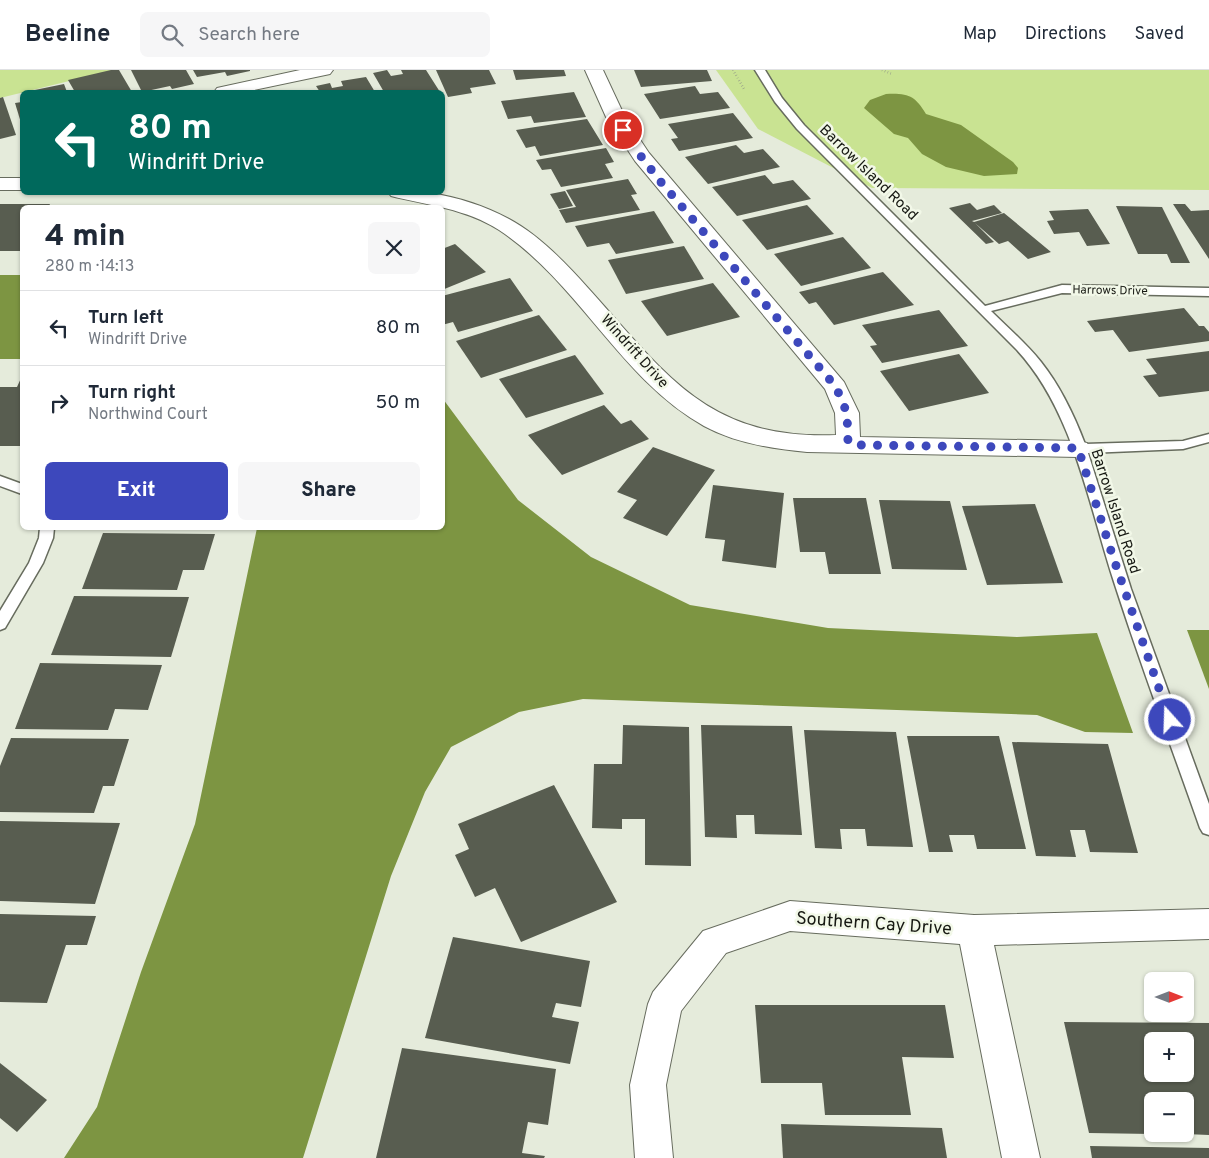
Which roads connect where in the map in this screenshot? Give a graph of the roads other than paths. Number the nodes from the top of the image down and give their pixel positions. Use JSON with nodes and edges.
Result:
{"nodes":[{"id":1,"x":324,"y":70,"type":"edge"},
{"id":2,"x":594,"y":70,"type":"edge"},
{"id":3,"x":760,"y":70,"type":"edge"},
{"id":4,"x":232,"y":90,"type":"edge"},
{"id":5,"x":0,"y":184,"type":"edge"},
{"id":6,"x":20,"y":184,"type":"edge"},
{"id":7,"x":413,"y":195,"type":"edge"},
{"id":8,"x":1209,"y":292,"type":"edge"},
{"id":9,"x":983,"y":310,"type":"junction"},
{"id":10,"x":1209,"y":438,"type":"edge"},
{"id":11,"x":848,"y":442,"type":"junction"},
{"id":12,"x":1078,"y":448,"type":"junction"},
{"id":13,"x":0,"y":481,"type":"edge"},
{"id":14,"x":20,"y":488,"type":"edge"},
{"id":15,"x":47,"y":530,"type":"edge"},
{"id":16,"x":0,"y":624,"type":"edge"},
{"id":17,"x":1209,"y":828,"type":"edge"},
{"id":18,"x":1209,"y":924,"type":"edge"},
{"id":19,"x":974,"y":930,"type":"junction"},
{"id":20,"x":654,"y":1158,"type":"edge"},
{"id":21,"x":1021,"y":1158,"type":"edge"}],
"edges":[{"from":1,"to":4,"type":"street"},
{"from":2,"to":11,"type":"street"},
{"from":3,"to":9,"type":"lane","name":"Barrow Island Road"},
{"from":5,"to":6,"type":"street"},
{"from":7,"to":11,"type":"street","name":"Windrift Drive"},
{"from":8,"to":9,"type":"lane","name":"Harrows Drive"},
{"from":9,"to":12,"type":"lane","name":"Barrow Island Road"},
{"from":10,"to":12,"type":"lane"},
{"from":11,"to":12,"type":"street","name":"Windrift Drive"},
{"from":12,"to":17,"type":"lane","name":"Barrow Island Road"},
{"from":13,"to":14,"type":"lane"},
{"from":15,"to":16,"type":"lane"},
{"from":18,"to":19,"type":"street","name":"Southern Cay Drive"},
{"from":19,"to":20,"type":"street","name":"Southern Cay Drive"},
{"from":19,"to":21,"type":"street","name":"Southern Cay Drive"}]}
